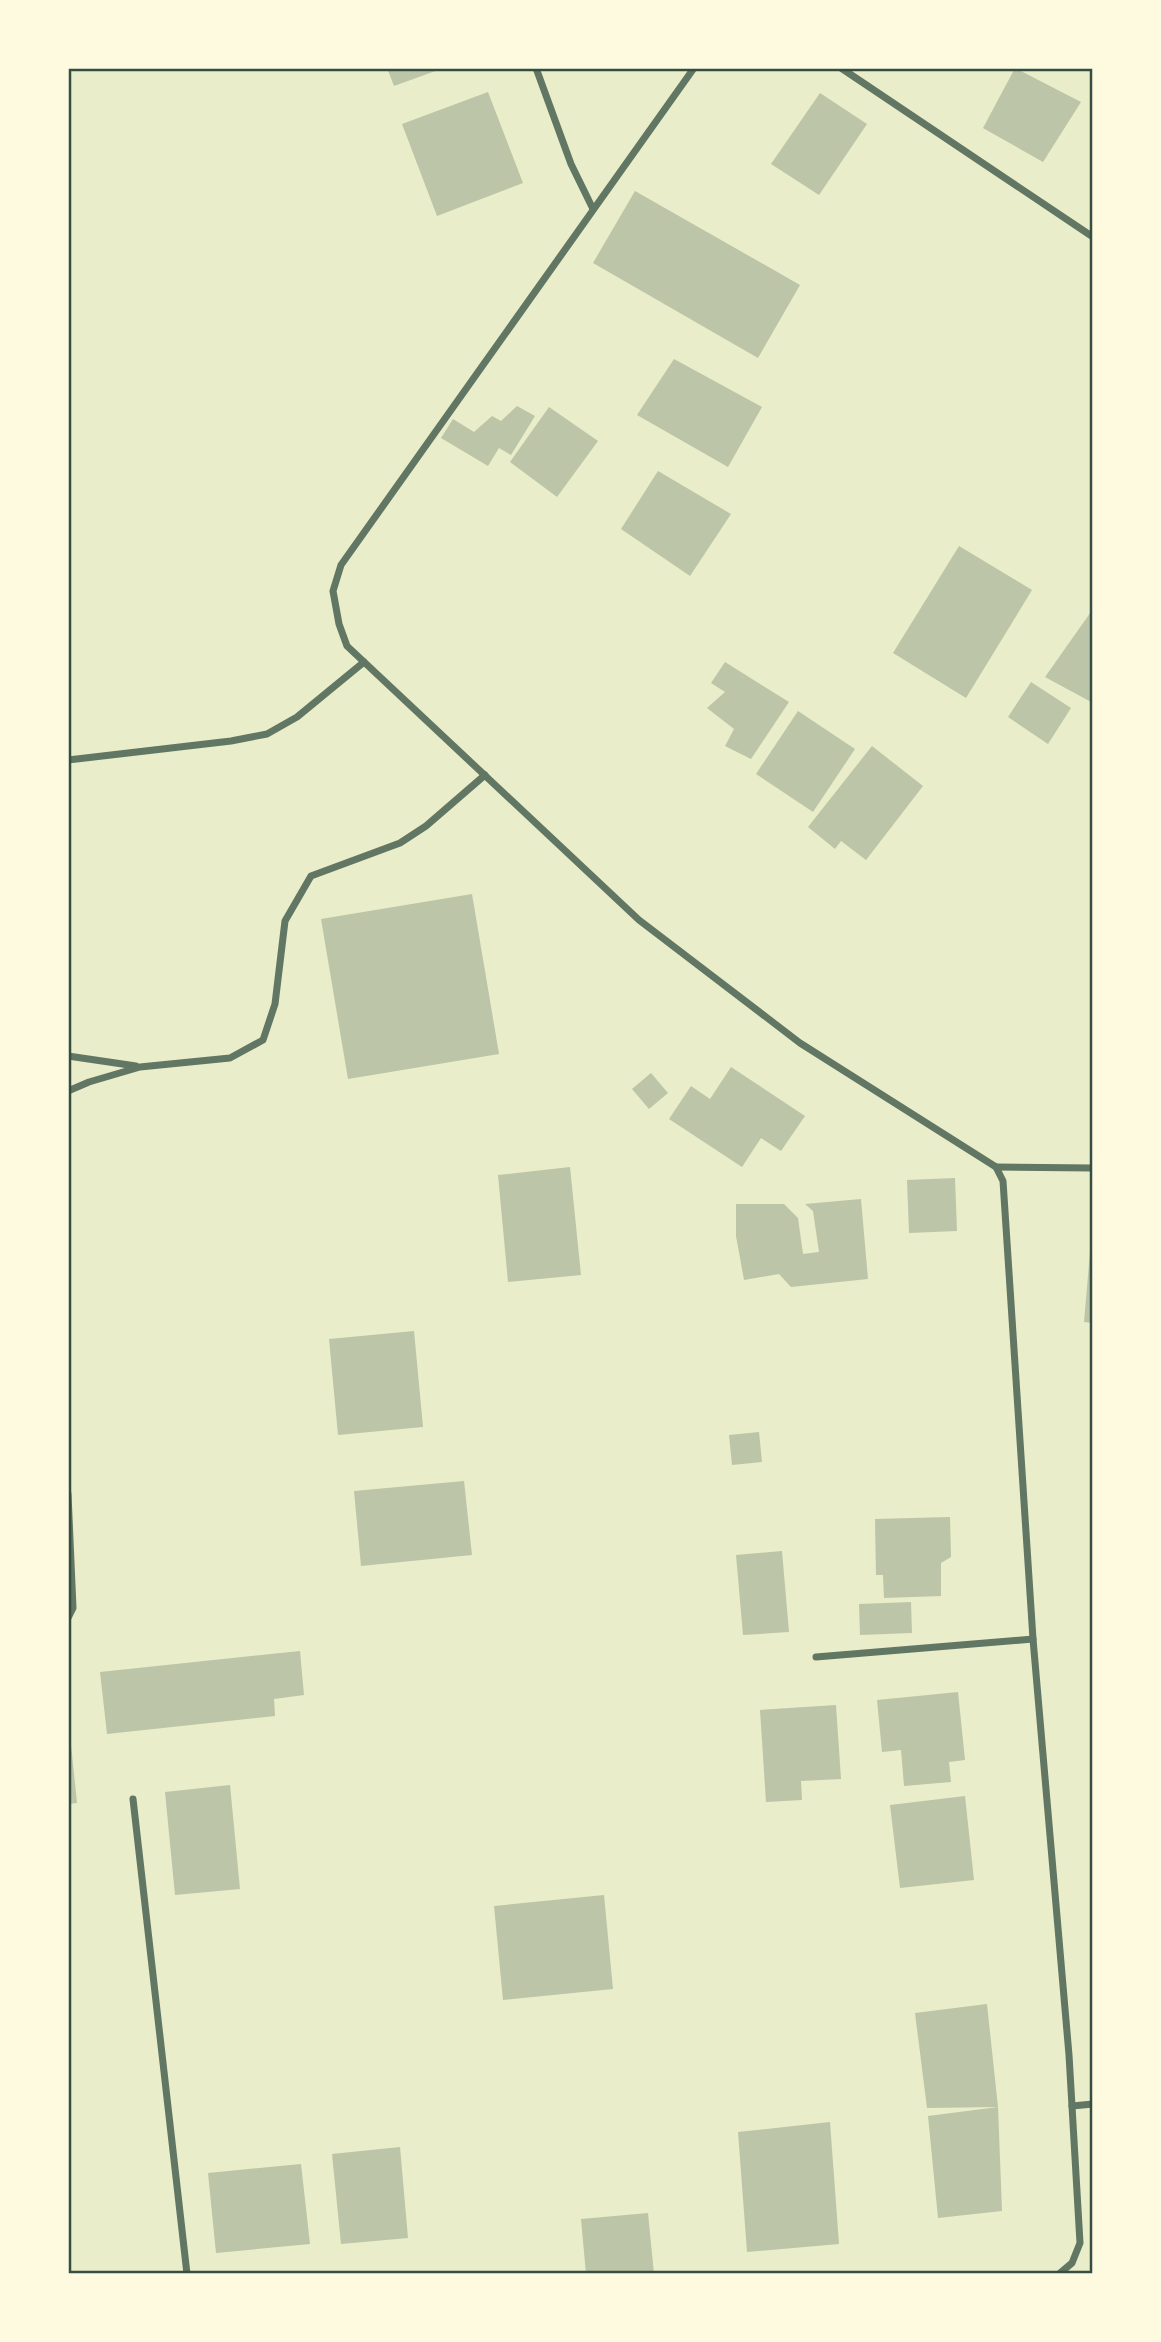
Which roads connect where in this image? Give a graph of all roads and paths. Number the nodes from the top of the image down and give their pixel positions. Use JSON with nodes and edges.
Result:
{"nodes":[{"id":1,"x":536,"y":68,"type":"edge"},
{"id":2,"x":694,"y":68,"type":"edge"},
{"id":3,"x":841,"y":68,"type":"edge"},
{"id":4,"x":593,"y":209,"type":"junction"},
{"id":5,"x":1093,"y":237,"type":"edge"},
{"id":6,"x":364,"y":662,"type":"junction"},
{"id":7,"x":68,"y":760,"type":"edge"},
{"id":8,"x":485,"y":775,"type":"junction"},
{"id":9,"x":68,"y":1056,"type":"edge"},
{"id":10,"x":140,"y":1067,"type":"junction"},
{"id":11,"x":68,"y":1091,"type":"edge"},
{"id":12,"x":996,"y":1167,"type":"junction"},
{"id":13,"x":1093,"y":1168,"type":"edge"},
{"id":14,"x":68,"y":1494,"type":"edge"},
{"id":15,"x":68,"y":1618,"type":"edge"},
{"id":16,"x":1033,"y":1639,"type":"junction"},
{"id":17,"x":816,"y":1657,"type":"dead end"},
{"id":18,"x":133,"y":1799,"type":"dead end"},
{"id":19,"x":1093,"y":2104,"type":"edge"},
{"id":20,"x":1072,"y":2106,"type":"junction"},
{"id":21,"x":187,"y":2274,"type":"edge"},
{"id":22,"x":1059,"y":2274,"type":"edge"}],
"edges":[{"from":1,"to":4,"type":"street"},
{"from":2,"to":4,"type":"street"},
{"from":3,"to":5,"type":"street"},
{"from":4,"to":6,"type":"street"},
{"from":6,"to":7,"type":"street"},
{"from":6,"to":8,"type":"street"},
{"from":8,"to":10,"type":"street"},
{"from":8,"to":12,"type":"street"},
{"from":9,"to":10,"type":"street"},
{"from":10,"to":11,"type":"street"},
{"from":12,"to":13,"type":"street"},
{"from":12,"to":16,"type":"street"},
{"from":14,"to":15,"type":"street"},
{"from":16,"to":17,"type":"street"},
{"from":16,"to":20,"type":"street"},
{"from":18,"to":21,"type":"street"},
{"from":19,"to":20,"type":"street"},
{"from":20,"to":22,"type":"street"}]}
